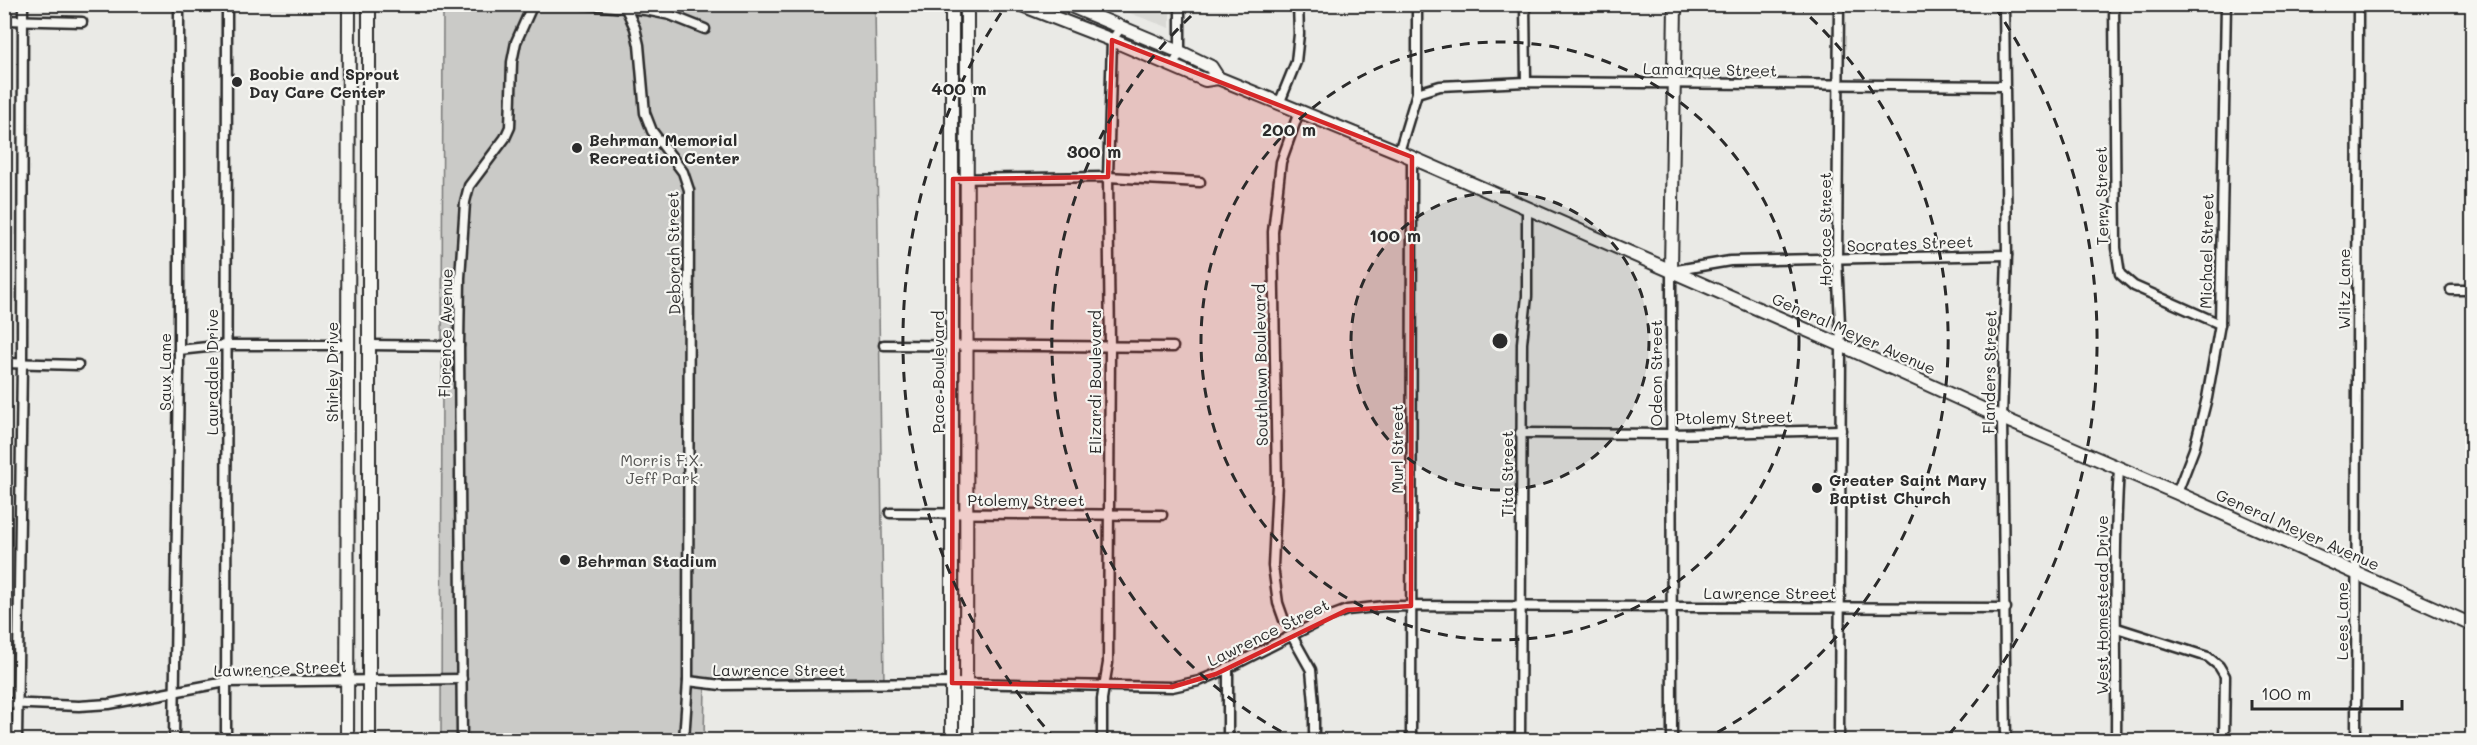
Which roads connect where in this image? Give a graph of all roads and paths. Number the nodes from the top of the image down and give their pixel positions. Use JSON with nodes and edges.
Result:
{"nodes":[{"id":1,"x":23,"y":4,"type":"edge"},
{"id":2,"x":179,"y":4,"type":"edge"},
{"id":3,"x":227,"y":4,"type":"edge"},
{"id":4,"x":349,"y":4,"type":"edge"},
{"id":5,"x":369,"y":4,"type":"edge"},
{"id":6,"x":532,"y":4,"type":"edge"},
{"id":7,"x":583,"y":4,"type":"edge"},
{"id":8,"x":952,"y":4,"type":"edge"},
{"id":9,"x":967,"y":4,"type":"edge"},
{"id":10,"x":1019,"y":4,"type":"edge"},
{"id":11,"x":1066,"y":4,"type":"edge"},
{"id":12,"x":1180,"y":4,"type":"edge"},
{"id":13,"x":1298,"y":4,"type":"edge"},
{"id":14,"x":1417,"y":4,"type":"edge"},
{"id":15,"x":1525,"y":4,"type":"edge"},
{"id":16,"x":1675,"y":4,"type":"edge"},
{"id":17,"x":1839,"y":4,"type":"edge"},
{"id":18,"x":2004,"y":4,"type":"edge"},
{"id":19,"x":2114,"y":4,"type":"edge"},
{"id":20,"x":2226,"y":4,"type":"edge"},
{"id":21,"x":2358,"y":4,"type":"edge"},
{"id":22,"x":625,"y":6,"type":"edge"},
{"id":23,"x":4,"y":21,"type":"edge"},
{"id":24,"x":23,"y":21,"type":"junction"},
{"id":25,"x":82,"y":22,"type":"dead end"},
{"id":26,"x":1122,"y":26,"type":"junction"},
{"id":27,"x":705,"y":29,"type":"dead end"},
{"id":28,"x":1113,"y":40,"type":"junction"},
{"id":29,"x":1180,"y":52,"type":"junction"},
{"id":30,"x":1173,"y":66,"type":"junction"},
{"id":31,"x":1218,"y":78,"type":"junction"},
{"id":32,"x":1526,"y":82,"type":"junction"},
{"id":33,"x":1676,"y":84,"type":"junction"},
{"id":34,"x":1839,"y":86,"type":"junction"},
{"id":35,"x":2004,"y":86,"type":"junction"},
{"id":36,"x":1417,"y":93,"type":"junction"},
{"id":37,"x":1279,"y":104,"type":"junction"},
{"id":38,"x":1299,"y":112,"type":"junction"},
{"id":39,"x":1399,"y":152,"type":"junction"},
{"id":40,"x":1412,"y":157,"type":"junction"},
{"id":41,"x":1108,"y":177,"type":"junction"},
{"id":42,"x":953,"y":179,"type":"junction"},
{"id":43,"x":967,"y":179,"type":"junction"},
{"id":44,"x":1200,"y":182,"type":"dead end"},
{"id":45,"x":1527,"y":208,"type":"junction"},
{"id":46,"x":2007,"y":255,"type":"junction"},
{"id":47,"x":1838,"y":260,"type":"junction"},
{"id":48,"x":1671,"y":271,"type":"junction"},
{"id":49,"x":2451,"y":290,"type":"dead end"},
{"id":50,"x":2472,"y":290,"type":"edge"},
{"id":51,"x":2220,"y":324,"type":"junction"},
{"id":52,"x":226,"y":345,"type":"junction"},
{"id":53,"x":347,"y":345,"type":"junction"},
{"id":54,"x":369,"y":345,"type":"junction"},
{"id":55,"x":884,"y":345,"type":"dead end"},
{"id":56,"x":953,"y":345,"type":"junction"},
{"id":57,"x":967,"y":345,"type":"junction"},
{"id":58,"x":1841,"y":345,"type":"junction"},
{"id":59,"x":459,"y":346,"type":"junction"},
{"id":60,"x":1110,"y":346,"type":"junction"},
{"id":61,"x":1173,"y":347,"type":"dead end"},
{"id":62,"x":179,"y":350,"type":"junction"},
{"id":63,"x":4,"y":363,"type":"edge"},
{"id":64,"x":22,"y":363,"type":"junction"},
{"id":65,"x":78,"y":365,"type":"dead end"},
{"id":66,"x":2002,"y":418,"type":"junction"},
{"id":67,"x":1841,"y":430,"type":"junction"},
{"id":68,"x":1520,"y":433,"type":"junction"},
{"id":69,"x":1672,"y":434,"type":"junction"},
{"id":70,"x":2119,"y":469,"type":"junction"},
{"id":71,"x":2177,"y":493,"type":"junction"},
{"id":72,"x":890,"y":513,"type":"dead end"},
{"id":73,"x":953,"y":514,"type":"junction"},
{"id":74,"x":1108,"y":514,"type":"junction"},
{"id":75,"x":967,"y":515,"type":"junction"},
{"id":76,"x":1162,"y":515,"type":"dead end"},
{"id":77,"x":2357,"y":573,"type":"junction"},
{"id":78,"x":1411,"y":606,"type":"junction"},
{"id":79,"x":1521,"y":607,"type":"junction"},
{"id":80,"x":1838,"y":607,"type":"junction"},
{"id":81,"x":1671,"y":608,"type":"junction"},
{"id":82,"x":2006,"y":608,"type":"junction"},
{"id":83,"x":1284,"y":620,"type":"dead end"},
{"id":84,"x":2472,"y":625,"type":"edge"},
{"id":85,"x":2117,"y":628,"type":"junction"},
{"id":86,"x":1292,"y":636,"type":"junction"},
{"id":87,"x":1228,"y":667,"type":"junction"},
{"id":88,"x":462,"y":679,"type":"junction"},
{"id":89,"x":346,"y":681,"type":"junction"},
{"id":90,"x":369,"y":681,"type":"junction"},
{"id":91,"x":688,"y":681,"type":"junction"},
{"id":92,"x":226,"y":682,"type":"junction"},
{"id":93,"x":952,"y":683,"type":"junction"},
{"id":94,"x":966,"y":683,"type":"junction"},
{"id":95,"x":1106,"y":686,"type":"junction"},
{"id":96,"x":174,"y":692,"type":"junction"},
{"id":97,"x":4,"y":703,"type":"edge"},
{"id":98,"x":17,"y":703,"type":"junction"},
{"id":99,"x":17,"y":741,"type":"edge"},
{"id":100,"x":174,"y":741,"type":"edge"},
{"id":101,"x":226,"y":741,"type":"edge"},
{"id":102,"x":347,"y":741,"type":"edge"},
{"id":103,"x":369,"y":741,"type":"edge"},
{"id":104,"x":462,"y":741,"type":"edge"},
{"id":105,"x":684,"y":741,"type":"edge"},
{"id":106,"x":952,"y":741,"type":"edge"},
{"id":107,"x":966,"y":741,"type":"edge"},
{"id":108,"x":1102,"y":741,"type":"edge"},
{"id":109,"x":1228,"y":741,"type":"edge"},
{"id":110,"x":1314,"y":741,"type":"edge"},
{"id":111,"x":1411,"y":741,"type":"edge"},
{"id":112,"x":1520,"y":741,"type":"edge"},
{"id":113,"x":1672,"y":741,"type":"edge"},
{"id":114,"x":1839,"y":741,"type":"edge"},
{"id":115,"x":2006,"y":741,"type":"edge"},
{"id":116,"x":2116,"y":741,"type":"edge"},
{"id":117,"x":2224,"y":741,"type":"edge"},
{"id":118,"x":2356,"y":741,"type":"edge"}],
"edges":[{"from":1,"to":24,"type":"street"},
{"from":2,"to":62,"type":"street","name":"Saux Lane"},
{"from":3,"to":52,"type":"street","name":"Lauradale Drive"},
{"from":4,"to":53,"type":"street","name":"Shirley Drive"},
{"from":5,"to":54,"type":"street"},
{"from":6,"to":59,"type":"street","name":"Florence Avenue"},
{"from":7,"to":22,"type":"street"},
{"from":8,"to":42,"type":"street","name":"Pace Boulevard"},
{"from":9,"to":43,"type":"street","name":"Pace Boulevard"},
{"from":10,"to":28,"type":"street","name":"General Meyer Avenue"},
{"from":11,"to":26,"type":"street","name":"General Meyer Avenue"},
{"from":12,"to":29,"type":"street"},
{"from":13,"to":37,"type":"street"},
{"from":14,"to":36,"type":"street"},
{"from":15,"to":32,"type":"street"},
{"from":16,"to":33,"type":"street","name":"Odeon Street"},
{"from":17,"to":34,"type":"street","name":"Horace Street"},
{"from":18,"to":35,"type":"street","name":"Flanders Street"},
{"from":19,"to":51,"type":"street","name":"Terry Street"},
{"from":20,"to":51,"type":"street","name":"Michael Street"},
{"from":21,"to":77,"type":"street","name":"Wiltz Lane"},
{"from":22,"to":27,"type":"street"},
{"from":22,"to":91,"type":"street","name":"Deborah Street"},
{"from":23,"to":24,"type":"street"},
{"from":24,"to":25,"type":"street"},
{"from":24,"to":64,"type":"street"},
{"from":26,"to":28,"type":"street"},
{"from":26,"to":29,"type":"street","name":"General Meyer Avenue"},
{"from":28,"to":30,"type":"street","name":"General Meyer Avenue"},
{"from":28,"to":41,"type":"street","name":"Elizardi Boulevard"},
{"from":29,"to":30,"type":"street"},
{"from":29,"to":31,"type":"street","name":"General Meyer Avenue"},
{"from":30,"to":31,"type":"street","name":"General Meyer Avenue"},
{"from":31,"to":37,"type":"street","name":"General Meyer Avenue"},
{"from":32,"to":33,"type":"street","name":"Lamarque Street"},
{"from":32,"to":36,"type":"street","name":"Lamarque Street"},
{"from":33,"to":34,"type":"street","name":"Lamarque Street"},
{"from":33,"to":48,"type":"street","name":"Odeon Street"},
{"from":34,"to":35,"type":"street","name":"Lamarque Street"},
{"from":34,"to":47,"type":"street","name":"Horace Street"},
{"from":35,"to":46,"type":"street","name":"Flanders Street"},
{"from":36,"to":39,"type":"street"},
{"from":37,"to":38,"type":"street","name":"General Meyer Avenue"},
{"from":38,"to":39,"type":"street","name":"General Meyer Avenue"},
{"from":38,"to":83,"type":"street","name":"Southlawn Boulevard"},
{"from":39,"to":40,"type":"street","name":"General Meyer Avenue"},
{"from":40,"to":45,"type":"street","name":"General Meyer Avenue"},
{"from":40,"to":78,"type":"street","name":"Murl Street"},
{"from":41,"to":43,"type":"street"},
{"from":41,"to":44,"type":"street"},
{"from":41,"to":60,"type":"street","name":"Elizardi Boulevard"},
{"from":42,"to":43,"type":"street"},
{"from":42,"to":56,"type":"street","name":"Pace Boulevard"},
{"from":43,"to":57,"type":"street","name":"Pace Boulevard"},
{"from":45,"to":48,"type":"street","name":"General Meyer Avenue"},
{"from":45,"to":68,"type":"street","name":"Tita Street"},
{"from":46,"to":47,"type":"street","name":"Socrates Street"},
{"from":46,"to":66,"type":"street","name":"Flanders Street"},
{"from":47,"to":48,"type":"street","name":"Socrates Street"},
{"from":47,"to":58,"type":"street","name":"Horace Street"},
{"from":48,"to":58,"type":"street","name":"General Meyer Avenue"},
{"from":48,"to":69,"type":"street","name":"Odeon Street"},
{"from":49,"to":50,"type":"street"},
{"from":51,"to":71,"type":"street","name":"Michael Street"},
{"from":52,"to":53,"type":"street"},
{"from":52,"to":62,"type":"street"},
{"from":52,"to":92,"type":"street","name":"Lauradale Drive"},
{"from":53,"to":54,"type":"street"},
{"from":53,"to":89,"type":"street","name":"Shirley Drive"},
{"from":54,"to":59,"type":"street"},
{"from":54,"to":90,"type":"street"},
{"from":55,"to":56,"type":"street"},
{"from":56,"to":57,"type":"street"},
{"from":56,"to":73,"type":"street","name":"Pace Boulevard"},
{"from":57,"to":60,"type":"street"},
{"from":57,"to":75,"type":"street","name":"Pace Boulevard"},
{"from":58,"to":66,"type":"street","name":"General Meyer Avenue"},
{"from":58,"to":67,"type":"street","name":"Horace Street"},
{"from":59,"to":88,"type":"street","name":"Florence Avenue"},
{"from":60,"to":61,"type":"street"},
{"from":60,"to":74,"type":"street","name":"Elizardi Boulevard"},
{"from":62,"to":96,"type":"street","name":"Saux Lane"},
{"from":63,"to":64,"type":"street"},
{"from":64,"to":65,"type":"street"},
{"from":64,"to":98,"type":"street"},
{"from":66,"to":70,"type":"street","name":"General Meyer Avenue"},
{"from":66,"to":82,"type":"street","name":"Flanders Street"},
{"from":67,"to":69,"type":"street","name":"Ptolemy Street"},
{"from":67,"to":80,"type":"street","name":"Horace Street"},
{"from":68,"to":69,"type":"street","name":"Ptolemy Street"},
{"from":68,"to":79,"type":"street","name":"Tita Street"},
{"from":69,"to":81,"type":"street","name":"Odeon Street"},
{"from":70,"to":71,"type":"street","name":"General Meyer Avenue"},
{"from":70,"to":85,"type":"street","name":"West Homestead Drive"},
{"from":71,"to":77,"type":"street","name":"General Meyer Avenue"},
{"from":72,"to":73,"type":"street","name":"Ptolemy Street"},
{"from":73,"to":75,"type":"street","name":"Ptolemy Street"},
{"from":73,"to":93,"type":"street","name":"Pace Boulevard"},
{"from":74,"to":75,"type":"street","name":"Ptolemy Street"},
{"from":74,"to":76,"type":"street","name":"Ptolemy Street"},
{"from":74,"to":95,"type":"street","name":"Elizardi Boulevard"},
{"from":75,"to":94,"type":"street","name":"Pace Boulevard"},
{"from":77,"to":84,"type":"street","name":"General Meyer Avenue"},
{"from":77,"to":118,"type":"street","name":"Lees Lane"},
{"from":78,"to":79,"type":"street","name":"Lawrence Street"},
{"from":78,"to":86,"type":"street","name":"Lawrence Street"},
{"from":78,"to":111,"type":"street","name":"Murl Street"},
{"from":79,"to":81,"type":"street","name":"Lawrence Street"},
{"from":79,"to":112,"type":"street","name":"Tita Street"},
{"from":80,"to":81,"type":"street","name":"Lawrence Street"},
{"from":80,"to":82,"type":"street","name":"Lawrence Street"},
{"from":80,"to":114,"type":"street","name":"Horace Street"},
{"from":81,"to":113,"type":"street","name":"Odeon Street"},
{"from":82,"to":115,"type":"street","name":"Flanders Street"},
{"from":85,"to":116,"type":"street","name":"West Homestead Drive"},
{"from":85,"to":117,"type":"street"},
{"from":86,"to":87,"type":"street","name":"Lawrence Street"},
{"from":86,"to":110,"type":"street"},
{"from":87,"to":95,"type":"street","name":"Lawrence Street"},
{"from":87,"to":109,"type":"street"},
{"from":88,"to":90,"type":"street","name":"Lawrence Street"},
{"from":88,"to":104,"type":"street"},
{"from":89,"to":90,"type":"street","name":"Lawrence Street"},
{"from":89,"to":92,"type":"street","name":"Lawrence Street"},
{"from":89,"to":102,"type":"street","name":"Shirley Drive"},
{"from":90,"to":103,"type":"street"},
{"from":91,"to":93,"type":"street","name":"Lawrence Street"},
{"from":91,"to":105,"type":"street"},
{"from":92,"to":96,"type":"street","name":"Lawrence Street"},
{"from":92,"to":101,"type":"street","name":"Lauradale Drive"},
{"from":93,"to":94,"type":"street","name":"Lawrence Street"},
{"from":93,"to":106,"type":"street","name":"Pace Boulevard"},
{"from":94,"to":95,"type":"street","name":"Lawrence Street"},
{"from":94,"to":107,"type":"street","name":"Pace Boulevard"},
{"from":95,"to":108,"type":"street","name":"Elizardi Boulevard"},
{"from":96,"to":98,"type":"street","name":"Lawrence Street"},
{"from":96,"to":100,"type":"street","name":"Saux Lane"},
{"from":97,"to":98,"type":"street","name":"Lawrence Street"},
{"from":98,"to":99,"type":"street"}]}
